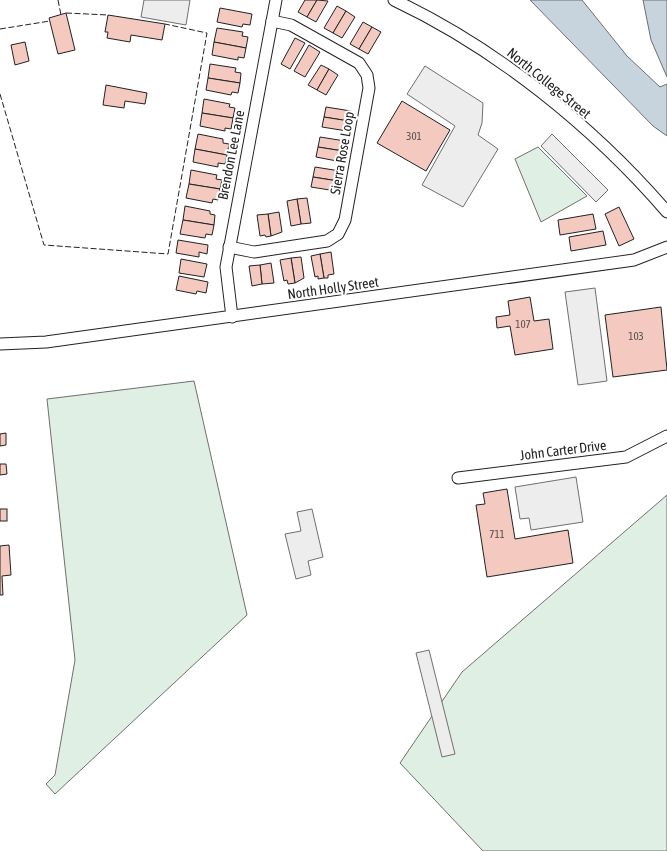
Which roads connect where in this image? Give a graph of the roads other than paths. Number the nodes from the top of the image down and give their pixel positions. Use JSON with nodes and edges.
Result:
{"nodes":[{"id":1,"x":276,"y":0,"type":"edge"},
{"id":2,"x":394,"y":0,"type":"edge"},
{"id":3,"x":272,"y":21,"type":"junction"},
{"id":4,"x":667,"y":212,"type":"edge"},
{"id":5,"x":229,"y":247,"type":"junction"},
{"id":6,"x":667,"y":248,"type":"edge"},
{"id":7,"x":232,"y":317,"type":"junction"},
{"id":8,"x":0,"y":344,"type":"edge"},
{"id":9,"x":667,"y":436,"type":"edge"},
{"id":10,"x":458,"y":478,"type":"dead end"}],
"edges":[{"from":1,"to":3,"type":"street","name":"Brendon Lee Lane"},
{"from":2,"to":4,"type":"street","name":"North College Street"},
{"from":3,"to":5,"type":"street","name":"Brendon Lee Lane"},
{"from":3,"to":5,"type":"street","name":"Sierra Rose Loop"},
{"from":5,"to":7,"type":"street","name":"Brendon Lee Lane"},
{"from":6,"to":7,"type":"street","name":"North Holly Street"},
{"from":7,"to":8,"type":"street","name":"North Holly Street"},
{"from":9,"to":10,"type":"street","name":"John Carter Drive"}]}
